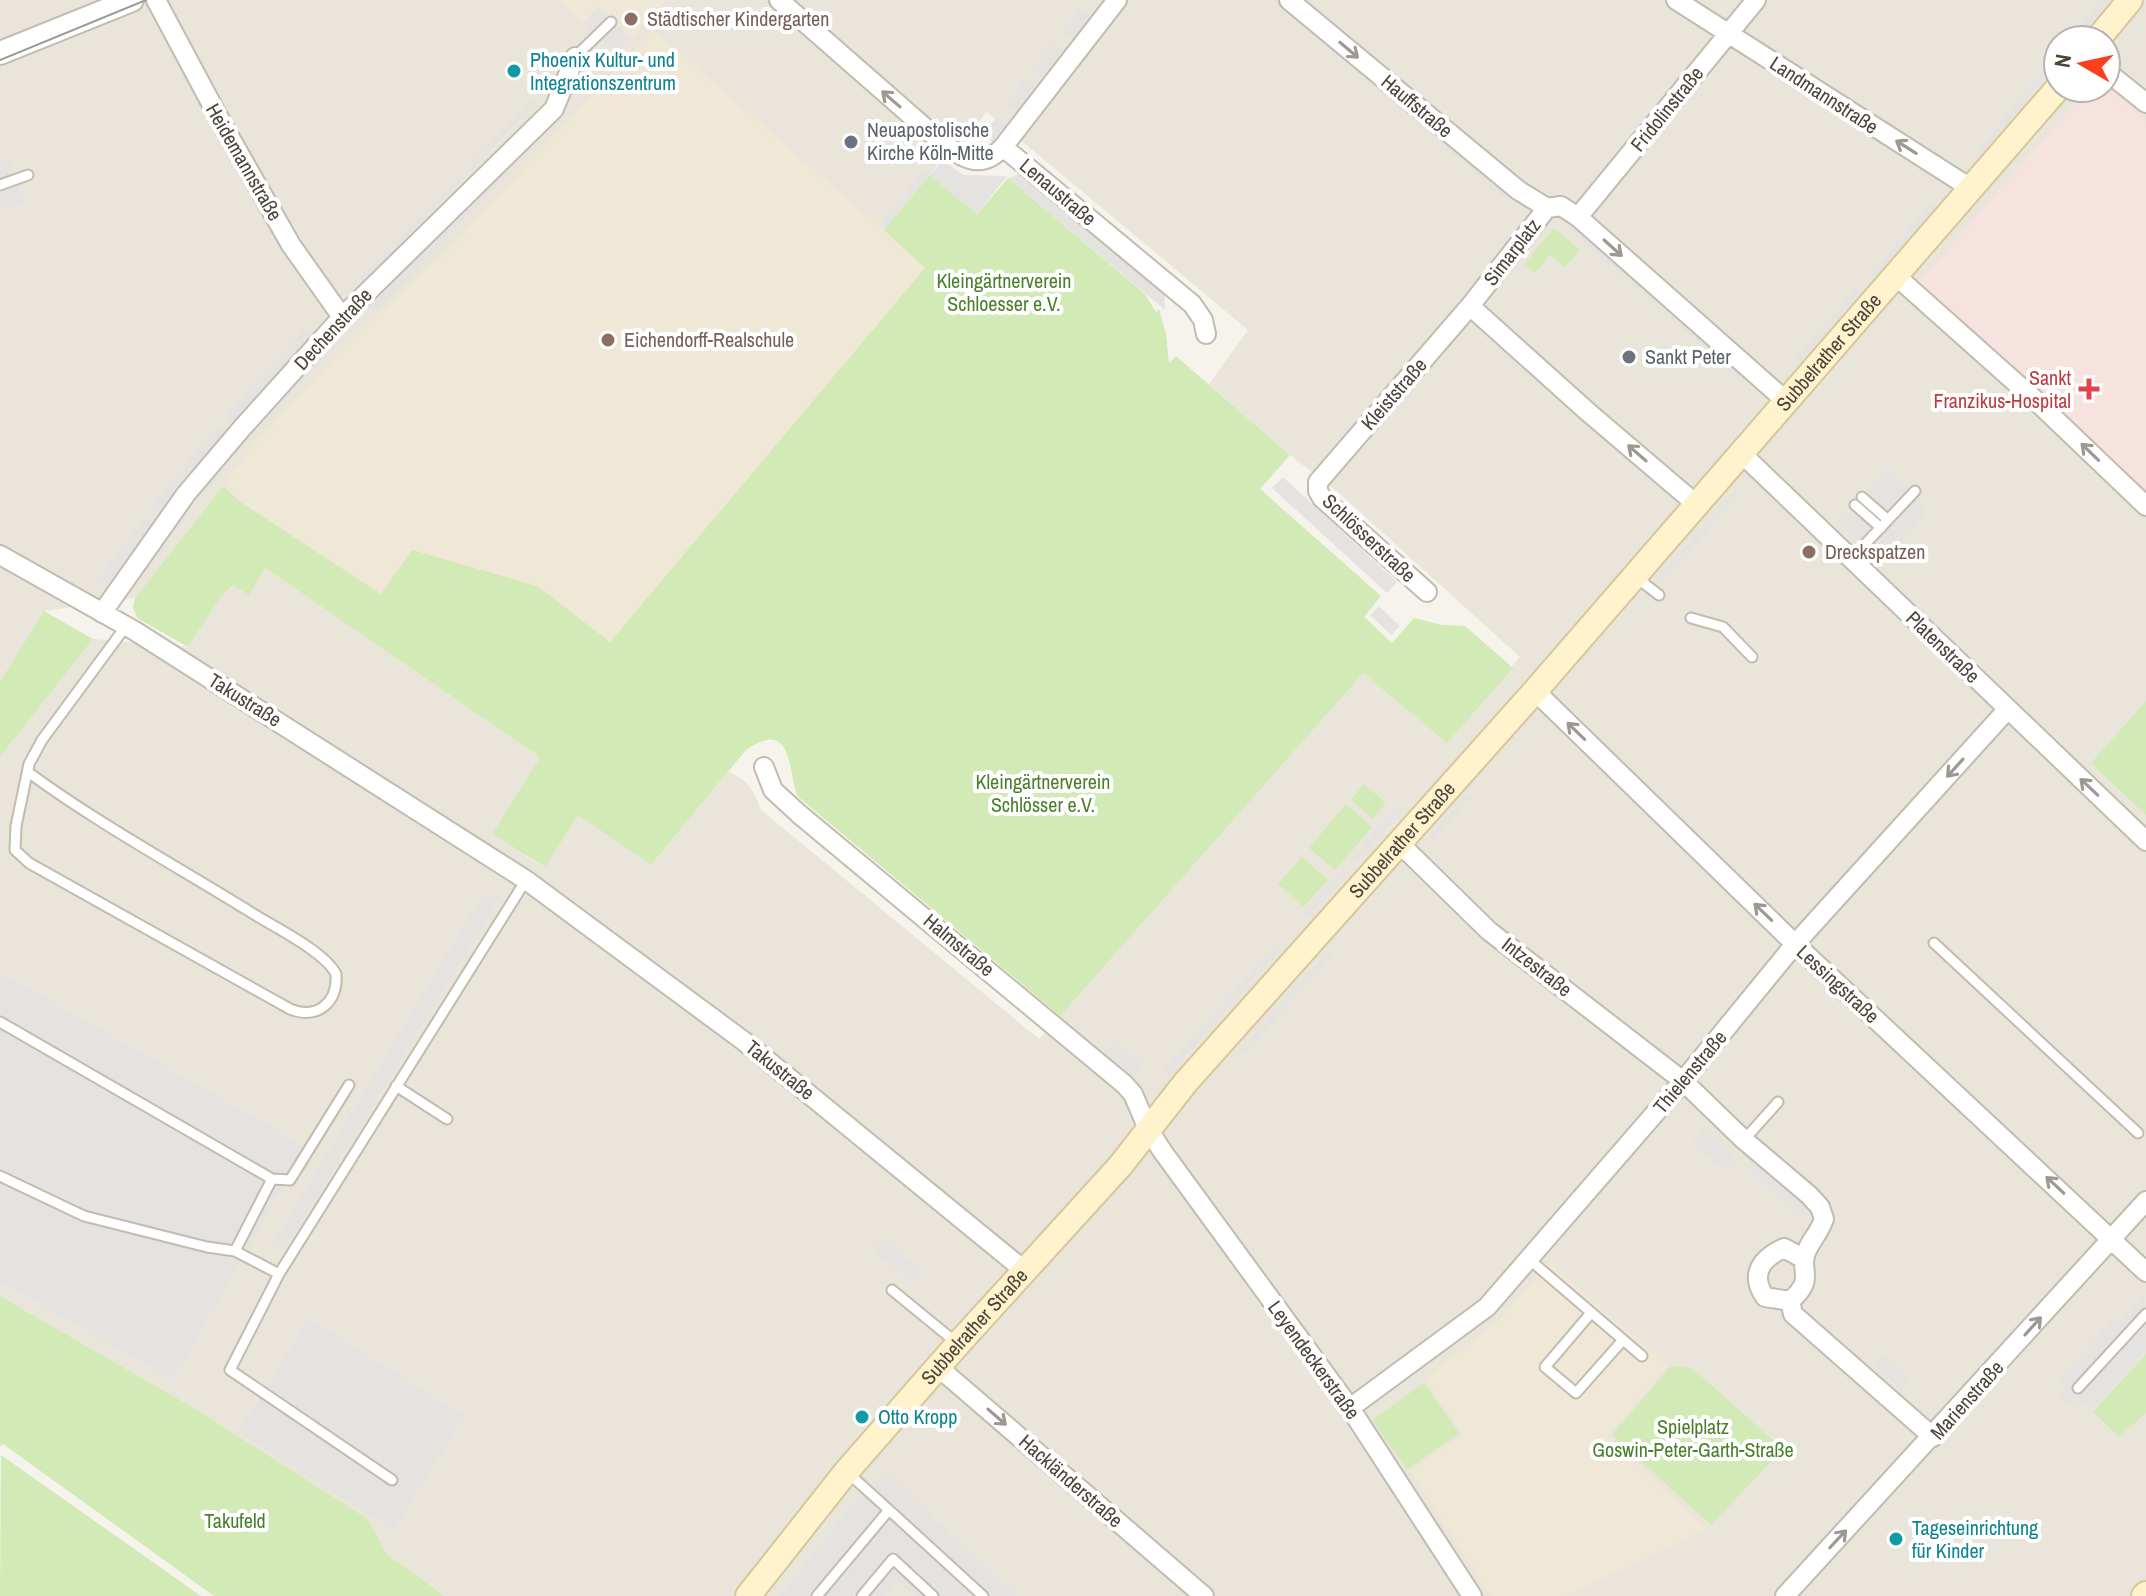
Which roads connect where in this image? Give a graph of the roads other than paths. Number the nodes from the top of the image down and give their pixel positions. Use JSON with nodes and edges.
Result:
{"nodes":[{"id":1,"x":132,"y":0,"type":"edge"},
{"id":2,"x":156,"y":0,"type":"edge"},
{"id":3,"x":779,"y":0,"type":"edge"},
{"id":4,"x":1117,"y":0,"type":"edge"},
{"id":5,"x":1289,"y":0,"type":"edge"},
{"id":6,"x":1676,"y":0,"type":"edge"},
{"id":7,"x":1756,"y":0,"type":"edge"},
{"id":8,"x":2130,"y":0,"type":"edge"},
{"id":9,"x":611,"y":22,"type":"dead end"},
{"id":10,"x":2110,"y":24,"type":"edge"},
{"id":11,"x":1729,"y":34,"type":"junction"},
{"id":12,"x":0,"y":53,"type":"edge"},
{"id":13,"x":575,"y":57,"type":"joint"},
{"id":14,"x":2122,"y":84,"type":"edge"},
{"id":15,"x":2146,"y":103,"type":"edge"},
{"id":16,"x":2044,"y":104,"type":"edge"},
{"id":17,"x":1003,"y":147,"type":"junction"},
{"id":18,"x":28,"y":175,"type":"dead end"},
{"id":19,"x":0,"y":185,"type":"edge"},
{"id":20,"x":1972,"y":189,"type":"junction"},
{"id":21,"x":1547,"y":208,"type":"junction"},
{"id":22,"x":1578,"y":217,"type":"junction"},
{"id":23,"x":1896,"y":276,"type":"junction"},
{"id":24,"x":1470,"y":306,"type":"junction"},
{"id":25,"x":342,"y":317,"type":"junction"},
{"id":26,"x":1206,"y":334,"type":"dead end"},
{"id":27,"x":1786,"y":401,"type":"junction"},
{"id":28,"x":1741,"y":453,"type":"junction"},
{"id":29,"x":1318,"y":482,"type":"joint"},
{"id":30,"x":1915,"y":491,"type":"dead end"},
{"id":31,"x":1859,"y":501,"type":"dead end"},
{"id":32,"x":1696,"y":504,"type":"junction"},
{"id":33,"x":2146,"y":506,"type":"edge"},
{"id":34,"x":1884,"y":524,"type":"junction"},
{"id":35,"x":0,"y":555,"type":"edge"},
{"id":36,"x":1852,"y":558,"type":"junction"},
{"id":37,"x":1634,"y":575,"type":"junction"},
{"id":38,"x":1427,"y":592,"type":"dead end"},
{"id":39,"x":1659,"y":595,"type":"dead end"},
{"id":40,"x":102,"y":613,"type":"junction"},
{"id":41,"x":1691,"y":618,"type":"dead end"},
{"id":42,"x":126,"y":626,"type":"junction"},
{"id":43,"x":1752,"y":657,"type":"dead end"},
{"id":44,"x":1535,"y":691,"type":"junction"},
{"id":45,"x":2007,"y":710,"type":"junction"},
{"id":46,"x":764,"y":767,"type":"dead end"},
{"id":47,"x":28,"y":772,"type":"junction"},
{"id":48,"x":2146,"y":841,"type":"edge"},
{"id":49,"x":1399,"y":843,"type":"junction"},
{"id":50,"x":526,"y":880,"type":"junction"},
{"id":51,"x":1934,"y":943,"type":"dead end"},
{"id":52,"x":1795,"y":944,"type":"junction"},
{"id":53,"x":0,"y":1022,"type":"edge"},
{"id":54,"x":1683,"y":1081,"type":"junction"},
{"id":55,"x":349,"y":1085,"type":"dead end"},
{"id":56,"x":396,"y":1086,"type":"junction"},
{"id":57,"x":1778,"y":1102,"type":"dead end"},
{"id":58,"x":447,"y":1119,"type":"dead end"},
{"id":59,"x":1148,"y":1129,"type":"junction"},
{"id":60,"x":2138,"y":1133,"type":"dead end"},
{"id":61,"x":1744,"y":1140,"type":"junction"},
{"id":62,"x":0,"y":1176,"type":"edge"},
{"id":63,"x":272,"y":1179,"type":"junction"},
{"id":64,"x":2146,"y":1201,"type":"edge"},
{"id":65,"x":2112,"y":1239,"type":"junction"},
{"id":66,"x":235,"y":1251,"type":"junction"},
{"id":67,"x":1804,"y":1259,"type":"junction"},
{"id":68,"x":1530,"y":1260,"type":"junction"},
{"id":69,"x":1025,"y":1271,"type":"junction"},
{"id":70,"x":2146,"y":1272,"type":"edge"},
{"id":71,"x":279,"y":1274,"type":"junction"},
{"id":72,"x":892,"y":1290,"type":"dead end"},
{"id":73,"x":1790,"y":1301,"type":"junction"},
{"id":74,"x":1591,"y":1313,"type":"junction"},
{"id":75,"x":2146,"y":1314,"type":"edge"},
{"id":76,"x":1623,"y":1340,"type":"junction"},
{"id":77,"x":958,"y":1344,"type":"junction"},
{"id":78,"x":1642,"y":1356,"type":"dead end"},
{"id":79,"x":938,"y":1367,"type":"junction"},
{"id":80,"x":2078,"y":1388,"type":"dead end"},
{"id":81,"x":1350,"y":1408,"type":"junction"},
{"id":82,"x":1933,"y":1437,"type":"junction"},
{"id":83,"x":846,"y":1472,"type":"junction"},
{"id":84,"x":392,"y":1480,"type":"dead end"},
{"id":85,"x":889,"y":1510,"type":"junction"},
{"id":86,"x":756,"y":1591,"type":"edge"},
{"id":87,"x":817,"y":1596,"type":"edge"},
{"id":88,"x":862,"y":1596,"type":"edge"},
{"id":89,"x":933,"y":1596,"type":"edge"},
{"id":90,"x":983,"y":1596,"type":"edge"},
{"id":91,"x":1204,"y":1596,"type":"edge"},
{"id":92,"x":1472,"y":1596,"type":"edge"},
{"id":93,"x":1785,"y":1596,"type":"edge"}],
"edges":[{"from":1,"to":12,"type":"street"},
{"from":2,"to":25,"type":"street","name":"Heidemannstraße"},
{"from":17,"to":3,"type":"street","one_way":true},
{"from":4,"to":17,"type":"street","name":"Lenaustraße"},
{"from":5,"to":21,"type":"street","name":"Hauffstraße","one_way":true},
{"from":6,"to":11,"type":"street","name":"Landmannstraße"},
{"from":7,"to":11,"type":"street","name":"Fridolinstraße"},
{"from":8,"to":10,"type":"main road"},
{"from":9,"to":13,"type":"lane"},
{"from":20,"to":11,"type":"street","name":"Landmannstraße","one_way":true},
{"from":11,"to":22,"type":"street","name":"Fridolinstraße"},
{"from":13,"to":25,"type":"street","name":"Dechenstraße"},
{"from":14,"to":15,"type":"street"},
{"from":16,"to":20,"type":"main road","name":"Subbelrather Straße"},
{"from":17,"to":26,"type":"street","name":"Lenaustraße"},
{"from":18,"to":19,"type":"lane"},
{"from":20,"to":23,"type":"main road","name":"Subbelrather Straße"},
{"from":21,"to":22,"type":"street","name":"Simarplatz"},
{"from":21,"to":24,"type":"street","name":"Simarplatz"},
{"from":22,"to":27,"type":"street","name":"Simarplatz","one_way":true},
{"from":23,"to":27,"type":"main road","name":"Subbelrather Straße"},
{"from":33,"to":23,"type":"street","one_way":true},
{"from":24,"to":29,"type":"street","name":"Kleiststraße"},
{"from":32,"to":24,"type":"street","name":"Simarplatz","one_way":true},
{"from":25,"to":40,"type":"street","name":"Dechenstraße"},
{"from":27,"to":28,"type":"main road","name":"Subbelrather Straße"},
{"from":28,"to":32,"type":"main road","name":"Subbelrather Straße"},
{"from":28,"to":36,"type":"street","name":"Platenstraße"},
{"from":29,"to":38,"type":"street","name":"Schlösserstraße"},
{"from":30,"to":34,"type":"lane"},
{"from":31,"to":34,"type":"lane"},
{"from":32,"to":37,"type":"main road","name":"Subbelrather Straße"},
{"from":34,"to":36,"type":"lane"},
{"from":35,"to":40,"type":"street","name":"Takustraße"},
{"from":36,"to":45,"type":"street","name":"Platenstraße"},
{"from":37,"to":39,"type":"lane"},
{"from":37,"to":44,"type":"main road","name":"Subbelrather Straße"},
{"from":40,"to":42,"type":"street","name":"Takustraße"},
{"from":41,"to":43,"type":"lane"},
{"from":42,"to":47,"type":"lane"},
{"from":42,"to":50,"type":"street","name":"Takustraße"},
{"from":44,"to":49,"type":"main road","name":"Subbelrather Straße"},
{"from":52,"to":44,"type":"street","name":"Lessingstraße","one_way":true},
{"from":48,"to":45,"type":"street","name":"Platenstraße","one_way":true},
{"from":45,"to":52,"type":"street","name":"Thielenstraße","one_way":true},
{"from":46,"to":59,"type":"street","name":"Halmstraße"},
{"from":47,"to":47,"type":"lane"},
{"from":49,"to":54,"type":"street","name":"Intzestraße"},
{"from":49,"to":59,"type":"main road","name":"Subbelrather Straße"},
{"from":50,"to":56,"type":"lane"},
{"from":50,"to":69,"type":"street","name":"Takustraße"},
{"from":51,"to":60,"type":"lane"},
{"from":52,"to":54,"type":"street","name":"Thielenstraße"},
{"from":65,"to":52,"type":"street","name":"Lessingstraße","one_way":true},
{"from":53,"to":63,"type":"lane"},
{"from":54,"to":61,"type":"street","name":"Intzestraße"},
{"from":54,"to":68,"type":"street","name":"Thielenstraße"},
{"from":55,"to":63,"type":"lane"},
{"from":56,"to":58,"type":"lane"},
{"from":56,"to":71,"type":"lane"},
{"from":57,"to":61,"type":"lane"},
{"from":59,"to":69,"type":"main road","name":"Subbelrather Straße"},
{"from":59,"to":81,"type":"street","name":"Leyendeckerstraße"},
{"from":61,"to":67,"type":"street","name":"Intzestraße"},
{"from":62,"to":66,"type":"lane"},
{"from":63,"to":66,"type":"lane"},
{"from":64,"to":65,"type":"street","name":"Marienstraße"},
{"from":65,"to":70,"type":"street","name":"Lessingstraße"},
{"from":82,"to":65,"type":"street","name":"Marienstraße","one_way":true},
{"from":66,"to":71,"type":"lane"},
{"from":67,"to":73,"type":"street"},
{"from":67,"to":73,"type":"street"},
{"from":68,"to":74,"type":"lane"},
{"from":68,"to":81,"type":"street","name":"Thielenstraße"},
{"from":69,"to":77,"type":"main road","name":"Subbelrather Straße"},
{"from":71,"to":84,"type":"lane"},
{"from":72,"to":77,"type":"lane"},
{"from":73,"to":82,"type":"street"},
{"from":74,"to":76,"type":"lane"},
{"from":74,"to":76,"type":"lane"},
{"from":75,"to":80,"type":"lane"},
{"from":76,"to":78,"type":"lane"},
{"from":77,"to":79,"type":"main road","name":"Subbelrather Straße"},
{"from":79,"to":83,"type":"main road","name":"Subbelrather Straße"},
{"from":79,"to":91,"type":"street","name":"Hackländerstraße","one_way":true},
{"from":81,"to":92,"type":"street","name":"Leyendeckerstraße"},
{"from":93,"to":82,"type":"street","name":"Marienstraße","one_way":true},
{"from":83,"to":85,"type":"lane"},
{"from":83,"to":86,"type":"main road","name":"Subbelrather Straße"},
{"from":85,"to":87,"type":"lane"},
{"from":85,"to":90,"type":"lane"},
{"from":88,"to":89,"type":"lane"}]}
